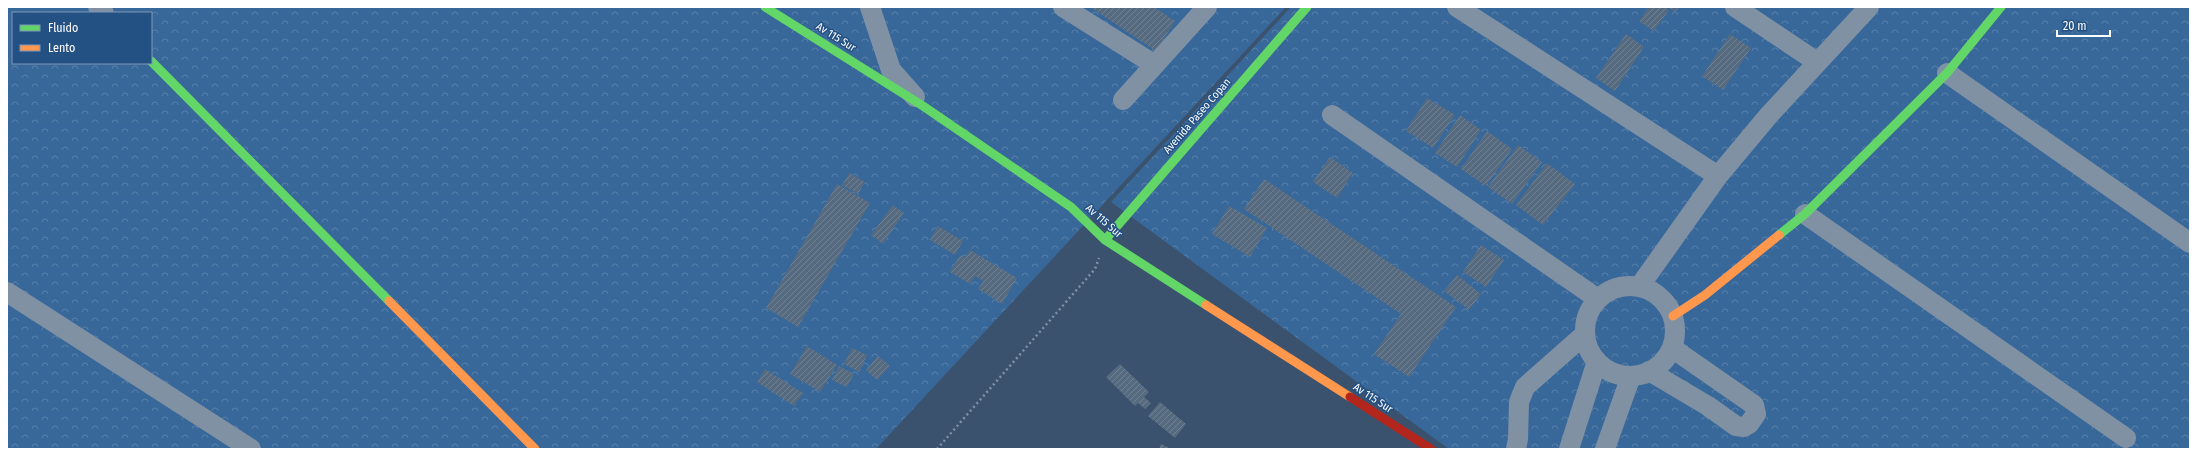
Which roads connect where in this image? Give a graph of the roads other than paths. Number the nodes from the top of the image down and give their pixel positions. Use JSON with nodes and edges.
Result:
{"nodes":[{"id":1,"x":765,"y":7,"type":"edge"},
{"id":2,"x":870,"y":7,"type":"edge"},
{"id":3,"x":1063,"y":7,"type":"edge"},
{"id":4,"x":1207,"y":7,"type":"edge"},
{"id":5,"x":1307,"y":7,"type":"edge"},
{"id":6,"x":1457,"y":7,"type":"edge"},
{"id":7,"x":1735,"y":7,"type":"edge"},
{"id":8,"x":1869,"y":7,"type":"edge"},
{"id":9,"x":2001,"y":7,"type":"edge"},
{"id":10,"x":152,"y":61,"type":"edge"},
{"id":11,"x":1817,"y":62,"type":"junction"},
{"id":12,"x":1155,"y":65,"type":"junction"},
{"id":13,"x":1947,"y":73,"type":"junction"},
{"id":14,"x":1123,"y":100,"type":"dead end"},
{"id":15,"x":923,"y":106,"type":"junction"},
{"id":16,"x":1332,"y":115,"type":"dead end"},
{"id":17,"x":1718,"y":176,"type":"junction"},
{"id":18,"x":1805,"y":214,"type":"junction"},
{"id":19,"x":1105,"y":240,"type":"junction"},
{"id":20,"x":2190,"y":243,"type":"edge"},
{"id":21,"x":1639,"y":286,"type":"junction"},
{"id":22,"x":7,"y":292,"type":"edge"},
{"id":23,"x":1598,"y":299,"type":"junction"},
{"id":24,"x":1673,"y":316,"type":"junction"},
{"id":25,"x":1585,"y":334,"type":"junction"},
{"id":26,"x":1672,"y":348,"type":"junction"},
{"id":27,"x":1596,"y":362,"type":"junction"},
{"id":28,"x":1640,"y":374,"type":"junction"},
{"id":29,"x":1724,"y":385,"type":"junction"},
{"id":30,"x":1708,"y":406,"type":"junction"},
{"id":31,"x":2126,"y":438,"type":"dead end"},
{"id":32,"x":1425,"y":447,"type":"edge"},
{"id":33,"x":251,"y":449,"type":"edge"},
{"id":34,"x":535,"y":449,"type":"edge"},
{"id":35,"x":1516,"y":449,"type":"edge"},
{"id":36,"x":1569,"y":449,"type":"edge"},
{"id":37,"x":1605,"y":449,"type":"edge"}],
"edges":[{"from":1,"to":15,"type":"street","name":"Av 115 Sur"},
{"from":2,"to":15,"type":"street"},
{"from":3,"to":12,"type":"street"},
{"from":4,"to":12,"type":"street"},
{"from":5,"to":19,"type":"street","name":"Avenida Paseo Copan"},
{"from":6,"to":17,"type":"street"},
{"from":7,"to":11,"type":"street"},
{"from":8,"to":11,"type":"street"},
{"from":9,"to":13,"type":"street"},
{"from":10,"to":34,"type":"street"},
{"from":11,"to":17,"type":"street"},
{"from":12,"to":14,"type":"street"},
{"from":13,"to":18,"type":"street"},
{"from":13,"to":20,"type":"street"},
{"from":15,"to":19,"type":"street","name":"Av 115 Sur"},
{"from":16,"to":23,"type":"street"},
{"from":17,"to":21,"type":"street"},
{"from":18,"to":24,"type":"street"},
{"from":18,"to":31,"type":"street"},
{"from":19,"to":32,"type":"street","name":"Av 115 Sur"},
{"from":21,"to":23,"type":"street"},
{"from":21,"to":24,"type":"street"},
{"from":22,"to":33,"type":"street"},
{"from":23,"to":25,"type":"street"},
{"from":24,"to":26,"type":"street"},
{"from":25,"to":27,"type":"street"},
{"from":25,"to":35,"type":"street"},
{"from":26,"to":28,"type":"street"},
{"from":26,"to":29,"type":"street"},
{"from":27,"to":28,"type":"street"},
{"from":27,"to":36,"type":"street"},
{"from":28,"to":30,"type":"street"},
{"from":28,"to":37,"type":"street"},
{"from":29,"to":30,"type":"street"},
{"from":29,"to":30,"type":"street"}]}
